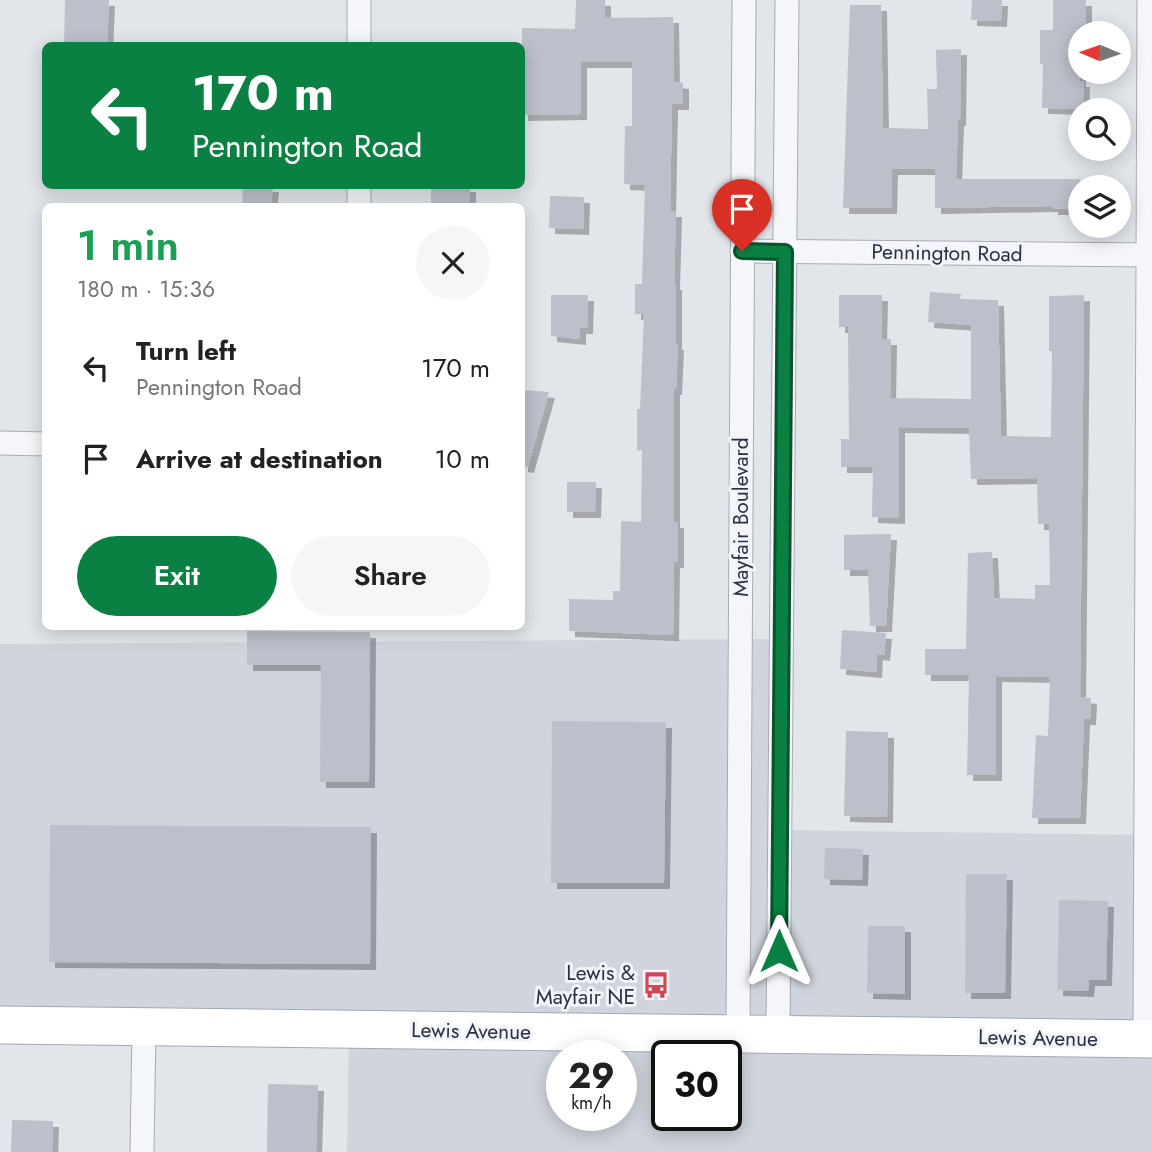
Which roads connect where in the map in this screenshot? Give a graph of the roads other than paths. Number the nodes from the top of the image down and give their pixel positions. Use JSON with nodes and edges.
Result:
{"nodes":[{"id":1,"x":359,"y":0,"type":"edge"},
{"id":2,"x":744,"y":0,"type":"edge"},
{"id":3,"x":787,"y":0,"type":"edge"},
{"id":4,"x":1149,"y":0,"type":"edge"},
{"id":5,"x":359,"y":42,"type":"edge"},
{"id":6,"x":742,"y":251,"type":"junction"},
{"id":7,"x":785,"y":252,"type":"junction"},
{"id":8,"x":1150,"y":255,"type":"edge"},
{"id":9,"x":0,"y":443,"type":"edge"},
{"id":10,"x":42,"y":444,"type":"edge"},
{"id":11,"x":0,"y":1025,"type":"edge"},
{"id":12,"x":144,"y":1027,"type":"junction"},
{"id":13,"x":738,"y":1034,"type":"junction"},
{"id":14,"x":778,"y":1035,"type":"junction"},
{"id":15,"x":1149,"y":1039,"type":"edge"},
{"id":16,"x":142,"y":1152,"type":"edge"}],
"edges":[{"from":1,"to":5,"type":"street"},
{"from":2,"to":6,"type":"street","name":"Mayfair Boulevard"},
{"from":3,"to":7,"type":"street","name":"Mayfair Boulevard"},
{"from":4,"to":8,"type":"street"},
{"from":6,"to":7,"type":"street","name":"Pennington Road"},
{"from":6,"to":13,"type":"street","name":"Mayfair Boulevard"},
{"from":7,"to":8,"type":"street","name":"Pennington Road"},
{"from":7,"to":14,"type":"street","name":"Mayfair Boulevard"},
{"from":8,"to":15,"type":"street"},
{"from":9,"to":10,"type":"street"},
{"from":11,"to":12,"type":"main road","name":"Lewis Avenue"},
{"from":12,"to":13,"type":"main road","name":"Lewis Avenue"},
{"from":12,"to":16,"type":"street"},
{"from":13,"to":14,"type":"main road","name":"Lewis Avenue"},
{"from":14,"to":15,"type":"main road","name":"Lewis Avenue"}]}
